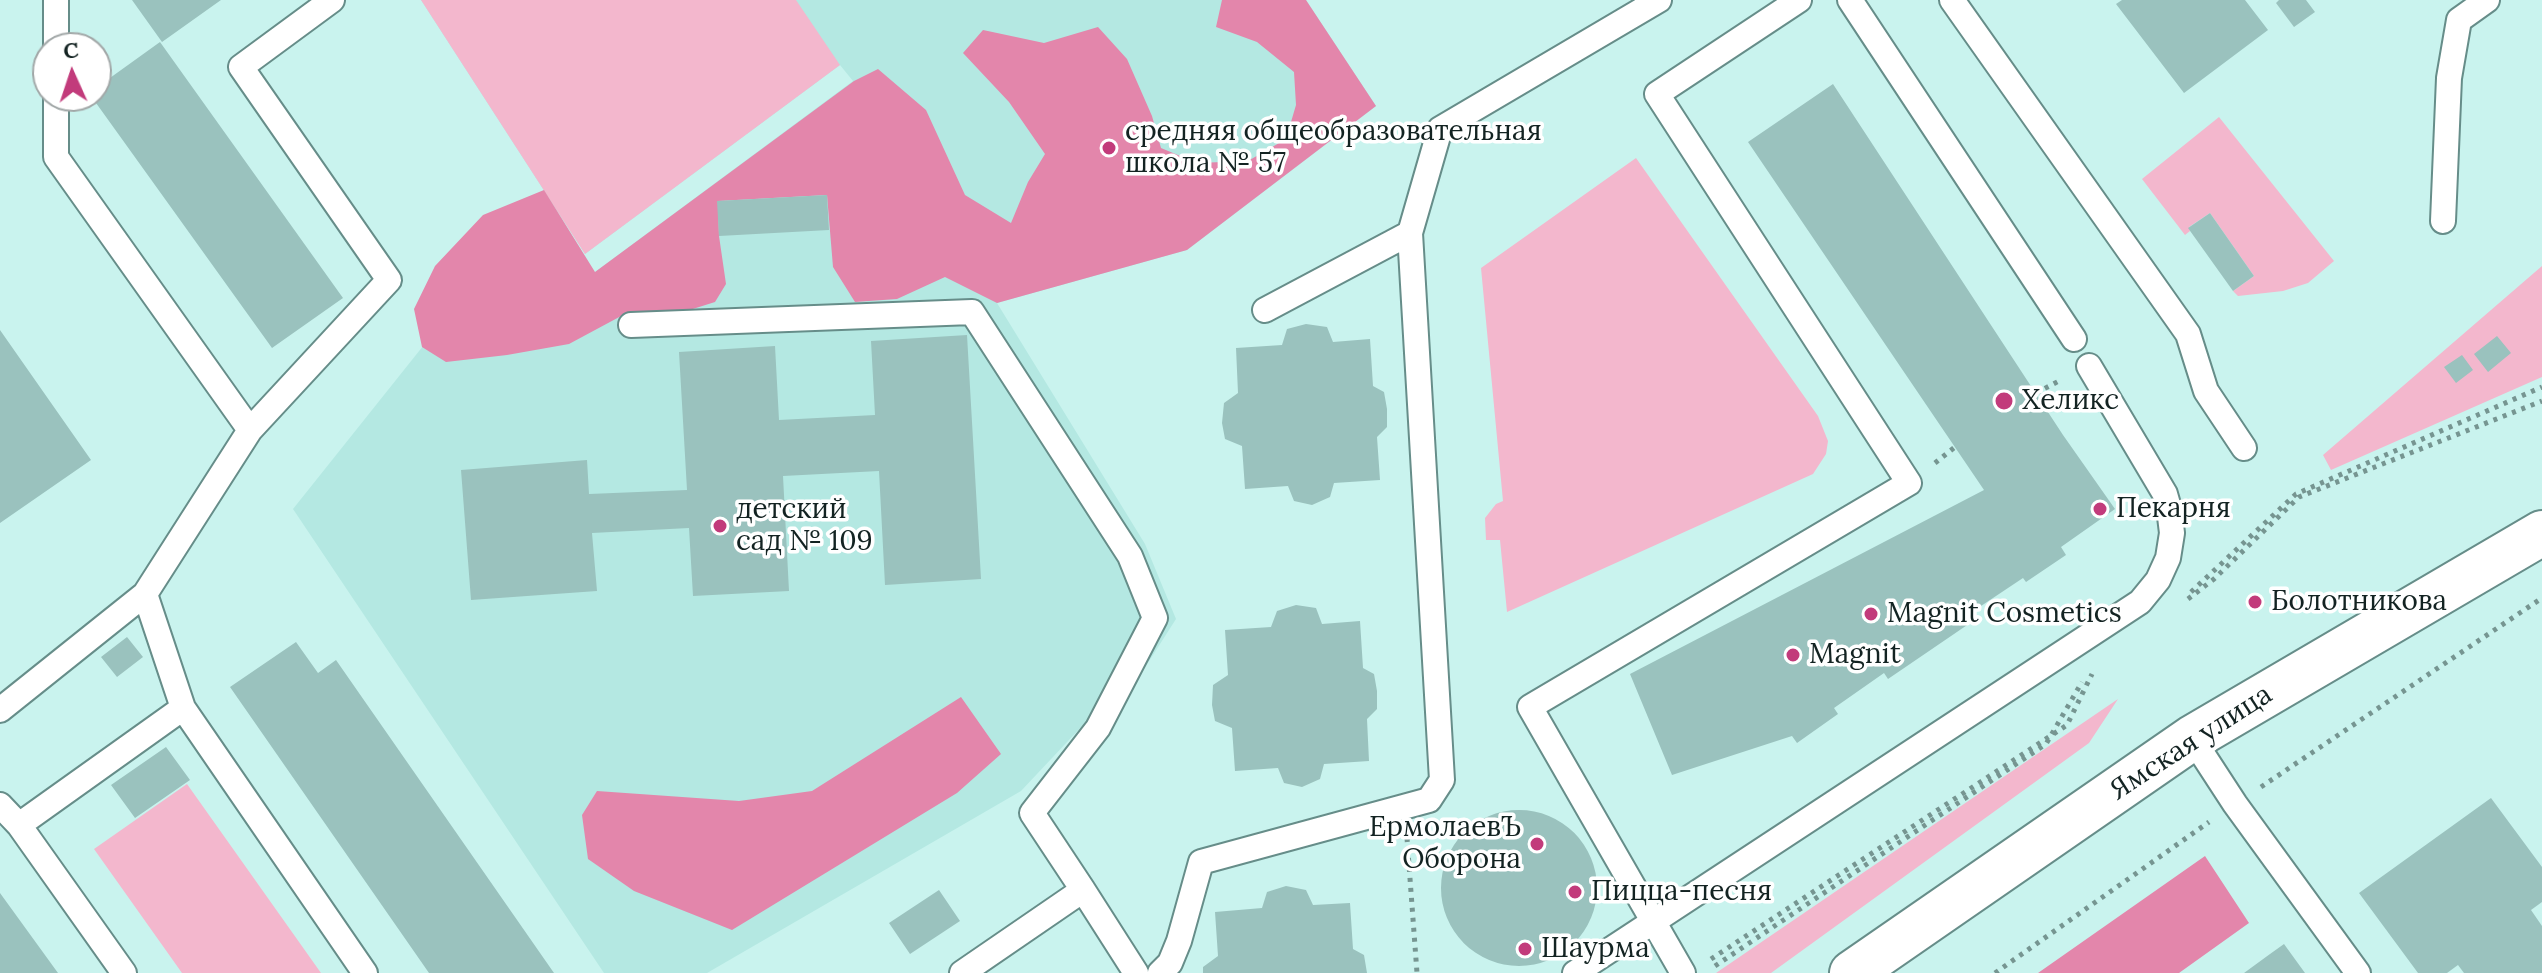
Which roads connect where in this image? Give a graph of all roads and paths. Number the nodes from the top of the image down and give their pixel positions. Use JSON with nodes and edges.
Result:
{"nodes":[{"id":1,"x":56,"y":0,"type":"edge"},
{"id":2,"x":332,"y":0,"type":"edge"},
{"id":3,"x":1658,"y":0,"type":"edge"},
{"id":4,"x":1799,"y":0,"type":"edge"},
{"id":5,"x":1850,"y":0,"type":"edge"},
{"id":6,"x":1952,"y":0,"type":"edge"},
{"id":7,"x":2487,"y":0,"type":"edge"},
{"id":8,"x":56,"y":32,"type":"edge"},
{"id":9,"x":56,"y":112,"type":"edge"},
{"id":10,"x":2443,"y":221,"type":"dead end"},
{"id":11,"x":1410,"y":233,"type":"junction"},
{"id":12,"x":1265,"y":310,"type":"dead end"},
{"id":13,"x":631,"y":325,"type":"dead end"},
{"id":14,"x":2074,"y":339,"type":"dead end"},
{"id":15,"x":2089,"y":366,"type":"dead end"},
{"id":16,"x":2542,"y":387,"type":"edge"},
{"id":17,"x":2542,"y":401,"type":"edge"},
{"id":18,"x":250,"y":430,"type":"junction"},
{"id":19,"x":2244,"y":448,"type":"dead end"},
{"id":20,"x":2541,"y":535,"type":"edge"},
{"id":21,"x":145,"y":594,"type":"junction"},
{"id":22,"x":2542,"y":598,"type":"edge"},
{"id":23,"x":2090,"y":673,"type":"dead end"},
{"id":24,"x":183,"y":708,"type":"junction"},
{"id":25,"x":0,"y":710,"type":"edge"},
{"id":26,"x":2051,"y":735,"type":"junction"},
{"id":27,"x":2192,"y":738,"type":"junction"},
{"id":28,"x":2235,"y":804,"type":"junction"},
{"id":29,"x":0,"y":805,"type":"edge"},
{"id":30,"x":1404,"y":807,"type":"junction"},
{"id":31,"x":19,"y":825,"type":"junction"},
{"id":32,"x":1083,"y":890,"type":"junction"},
{"id":33,"x":1654,"y":923,"type":"junction"},
{"id":34,"x":1694,"y":969,"type":"edge"},
{"id":35,"x":124,"y":973,"type":"edge"},
{"id":36,"x":365,"y":973,"type":"edge"},
{"id":37,"x":962,"y":973,"type":"edge"},
{"id":38,"x":1136,"y":973,"type":"edge"},
{"id":39,"x":1160,"y":973,"type":"edge"},
{"id":40,"x":1417,"y":973,"type":"edge"},
{"id":41,"x":1575,"y":973,"type":"edge"},
{"id":42,"x":1704,"y":973,"type":"edge"},
{"id":43,"x":1852,"y":973,"type":"edge"},
{"id":44,"x":1995,"y":973,"type":"edge"},
{"id":45,"x":2358,"y":973,"type":"edge"}],
"edges":[{"from":1,"to":8,"type":"lane"},
{"from":2,"to":18,"type":"lane"},
{"from":3,"to":11,"type":"lane"},
{"from":4,"to":33,"type":"lane"},
{"from":5,"to":14,"type":"lane"},
{"from":6,"to":19,"type":"lane"},
{"from":7,"to":10,"type":"lane"},
{"from":9,"to":18,"type":"lane"},
{"from":11,"to":12,"type":"lane"},
{"from":11,"to":30,"type":"lane"},
{"from":13,"to":32,"type":"lane"},
{"from":15,"to":33,"type":"lane"},
{"from":16,"to":17,"type":"path"},
{"from":18,"to":21,"type":"lane"},
{"from":20,"to":27,"type":"main road","name":"Ямская улица"},
{"from":21,"to":24,"type":"lane"},
{"from":21,"to":25,"type":"lane"},
{"from":22,"to":28,"type":"path"},
{"from":23,"to":26,"type":"path"},
{"from":24,"to":31,"type":"lane"},
{"from":24,"to":36,"type":"lane"},
{"from":26,"to":34,"type":"path"},
{"from":26,"to":42,"type":"path"},
{"from":27,"to":28,"type":"lane"},
{"from":27,"to":43,"type":"main road","name":"Ямская улица"},
{"from":28,"to":44,"type":"path"},
{"from":28,"to":45,"type":"lane"},
{"from":29,"to":31,"type":"lane"},
{"from":30,"to":39,"type":"lane"},
{"from":30,"to":40,"type":"path"},
{"from":31,"to":35,"type":"lane"},
{"from":32,"to":37,"type":"lane"},
{"from":32,"to":38,"type":"lane"},
{"from":33,"to":34,"type":"lane"},
{"from":33,"to":41,"type":"lane"}]}
